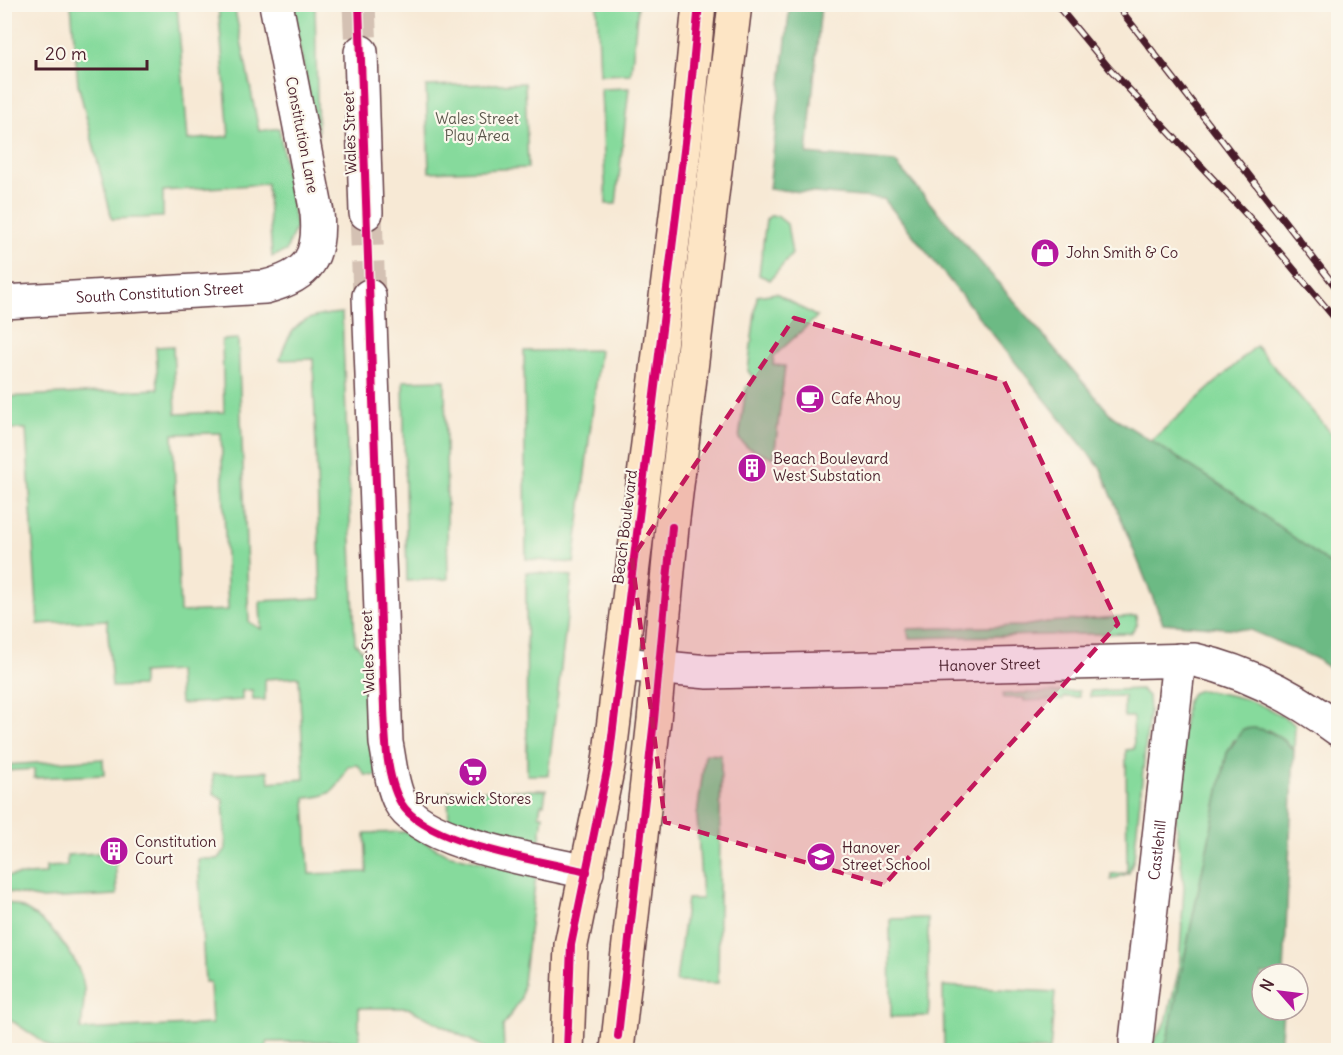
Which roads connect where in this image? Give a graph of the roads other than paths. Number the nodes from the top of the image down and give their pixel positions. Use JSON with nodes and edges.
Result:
{"nodes":[{"id":1,"x":276,"y":4,"type":"edge"},
{"id":2,"x":699,"y":4,"type":"edge"},
{"id":3,"x":735,"y":4,"type":"edge"},
{"id":4,"x":361,"y":52,"type":"tunnel mouth"},
{"id":5,"x":366,"y":213,"type":"tunnel mouth"},
{"id":6,"x":310,"y":264,"type":"joint"},
{"id":7,"x":369,"y":296,"type":"tunnel mouth"},
{"id":8,"x":4,"y":302,"type":"edge"},
{"id":9,"x":1179,"y":660,"type":"junction"},
{"id":10,"x":622,"y":664,"type":"junction"},
{"id":11,"x":660,"y":668,"type":"junction"},
{"id":12,"x":1338,"y":729,"type":"edge"},
{"id":13,"x":587,"y":872,"type":"junction"},
{"id":14,"x":1136,"y":1041,"type":"dead end"},
{"id":15,"x":567,"y":1050,"type":"edge"},
{"id":16,"x":617,"y":1050,"type":"edge"}],
"edges":[{"from":1,"to":6,"type":"street","name":"Constitution Lane"},
{"from":2,"to":10,"type":"street","name":"Beach Boulevard"},
{"from":3,"to":11,"type":"street"},
{"from":4,"to":5,"type":"street","name":"Wales Street"},
{"from":6,"to":8,"type":"street","name":"South Constitution Street"},
{"from":7,"to":13,"type":"street","name":"Wales Street"},
{"from":9,"to":11,"type":"street","name":"Hanover Street"},
{"from":9,"to":12,"type":"street","name":"Hanover Street"},
{"from":9,"to":14,"type":"street","name":"Castlehill"},
{"from":10,"to":11,"type":"street","name":"Hanover Street"},
{"from":10,"to":13,"type":"street","name":"Beach Boulevard"},
{"from":11,"to":16,"type":"street"},
{"from":13,"to":15,"type":"street","name":"Beach Boulevard"}]}
